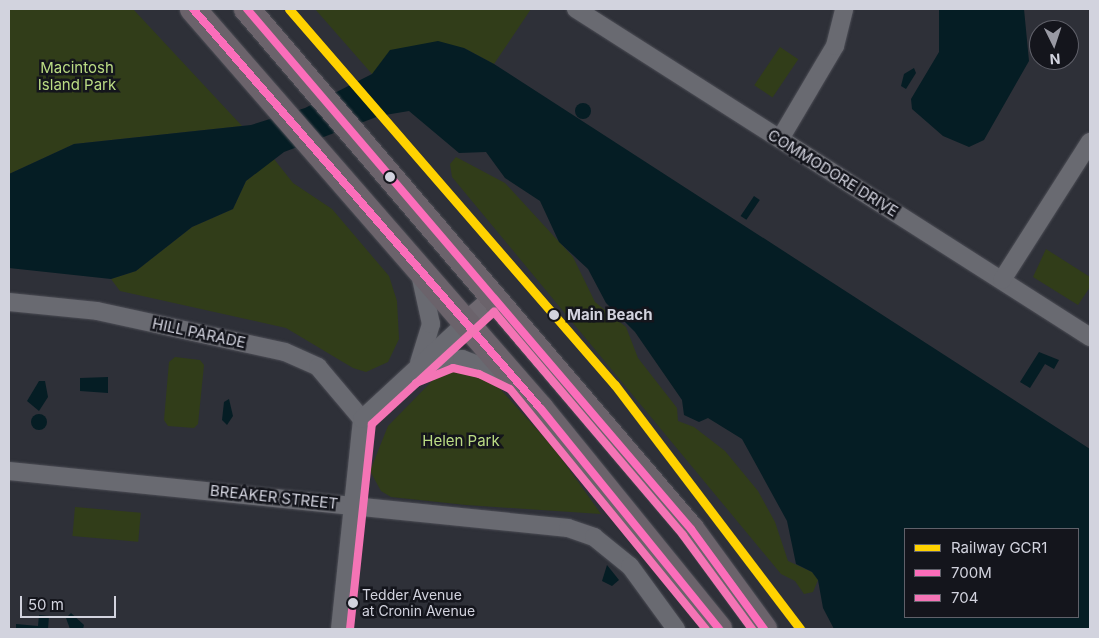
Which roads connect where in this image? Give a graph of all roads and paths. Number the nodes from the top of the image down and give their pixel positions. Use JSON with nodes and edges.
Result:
{"nodes":[{"id":1,"x":194,"y":9,"type":"edge"},
{"id":2,"x":247,"y":9,"type":"edge"},
{"id":3,"x":578,"y":9,"type":"edge"},
{"id":4,"x":844,"y":9,"type":"edge"},
{"id":5,"x":780,"y":139,"type":"junction"},
{"id":6,"x":1090,"y":142,"type":"edge"},
{"id":7,"x":418,"y":268,"type":"junction"},
{"id":8,"x":1002,"y":280,"type":"junction"},
{"id":9,"x":495,"y":298,"type":"junction"},
{"id":10,"x":9,"y":302,"type":"edge"},
{"id":11,"x":466,"y":323,"type":"junction"},
{"id":12,"x":1090,"y":337,"type":"edge"},
{"id":13,"x":418,"y":368,"type":"junction"},
{"id":14,"x":516,"y":381,"type":"junction"},
{"id":15,"x":362,"y":419,"type":"junction"},
{"id":16,"x":9,"y":470,"type":"edge"},
{"id":17,"x":353,"y":504,"type":"junction"},
{"id":18,"x":340,"y":629,"type":"edge"},
{"id":19,"x":676,"y":629,"type":"edge"},
{"id":20,"x":718,"y":629,"type":"edge"},
{"id":21,"x":764,"y":629,"type":"edge"}],
"edges":[{"from":1,"to":7,"type":"highway"},
{"from":2,"to":9,"type":"highway"},
{"from":3,"to":5,"type":"street","name":"COMMODORE DRIVE"},
{"from":4,"to":5,"type":"street"},
{"from":5,"to":8,"type":"street","name":"COMMODORE DRIVE"},
{"from":6,"to":8,"type":"street"},
{"from":7,"to":11,"type":"highway"},
{"from":7,"to":13,"type":"street"},
{"from":8,"to":12,"type":"street","name":"COMMODORE DRIVE"},
{"from":9,"to":11,"type":"main road"},
{"from":9,"to":21,"type":"highway"},
{"from":10,"to":15,"type":"street","name":"HILL PARADE"},
{"from":11,"to":13,"type":"street"},
{"from":11,"to":14,"type":"highway"},
{"from":13,"to":14,"type":"street"},
{"from":13,"to":15,"type":"street"},
{"from":14,"to":20,"type":"highway"},
{"from":15,"to":17,"type":"street"},
{"from":16,"to":17,"type":"street","name":"BREAKER STREET"},
{"from":17,"to":18,"type":"street"},
{"from":17,"to":19,"type":"street","name":"BREAKER STREET"}]}
